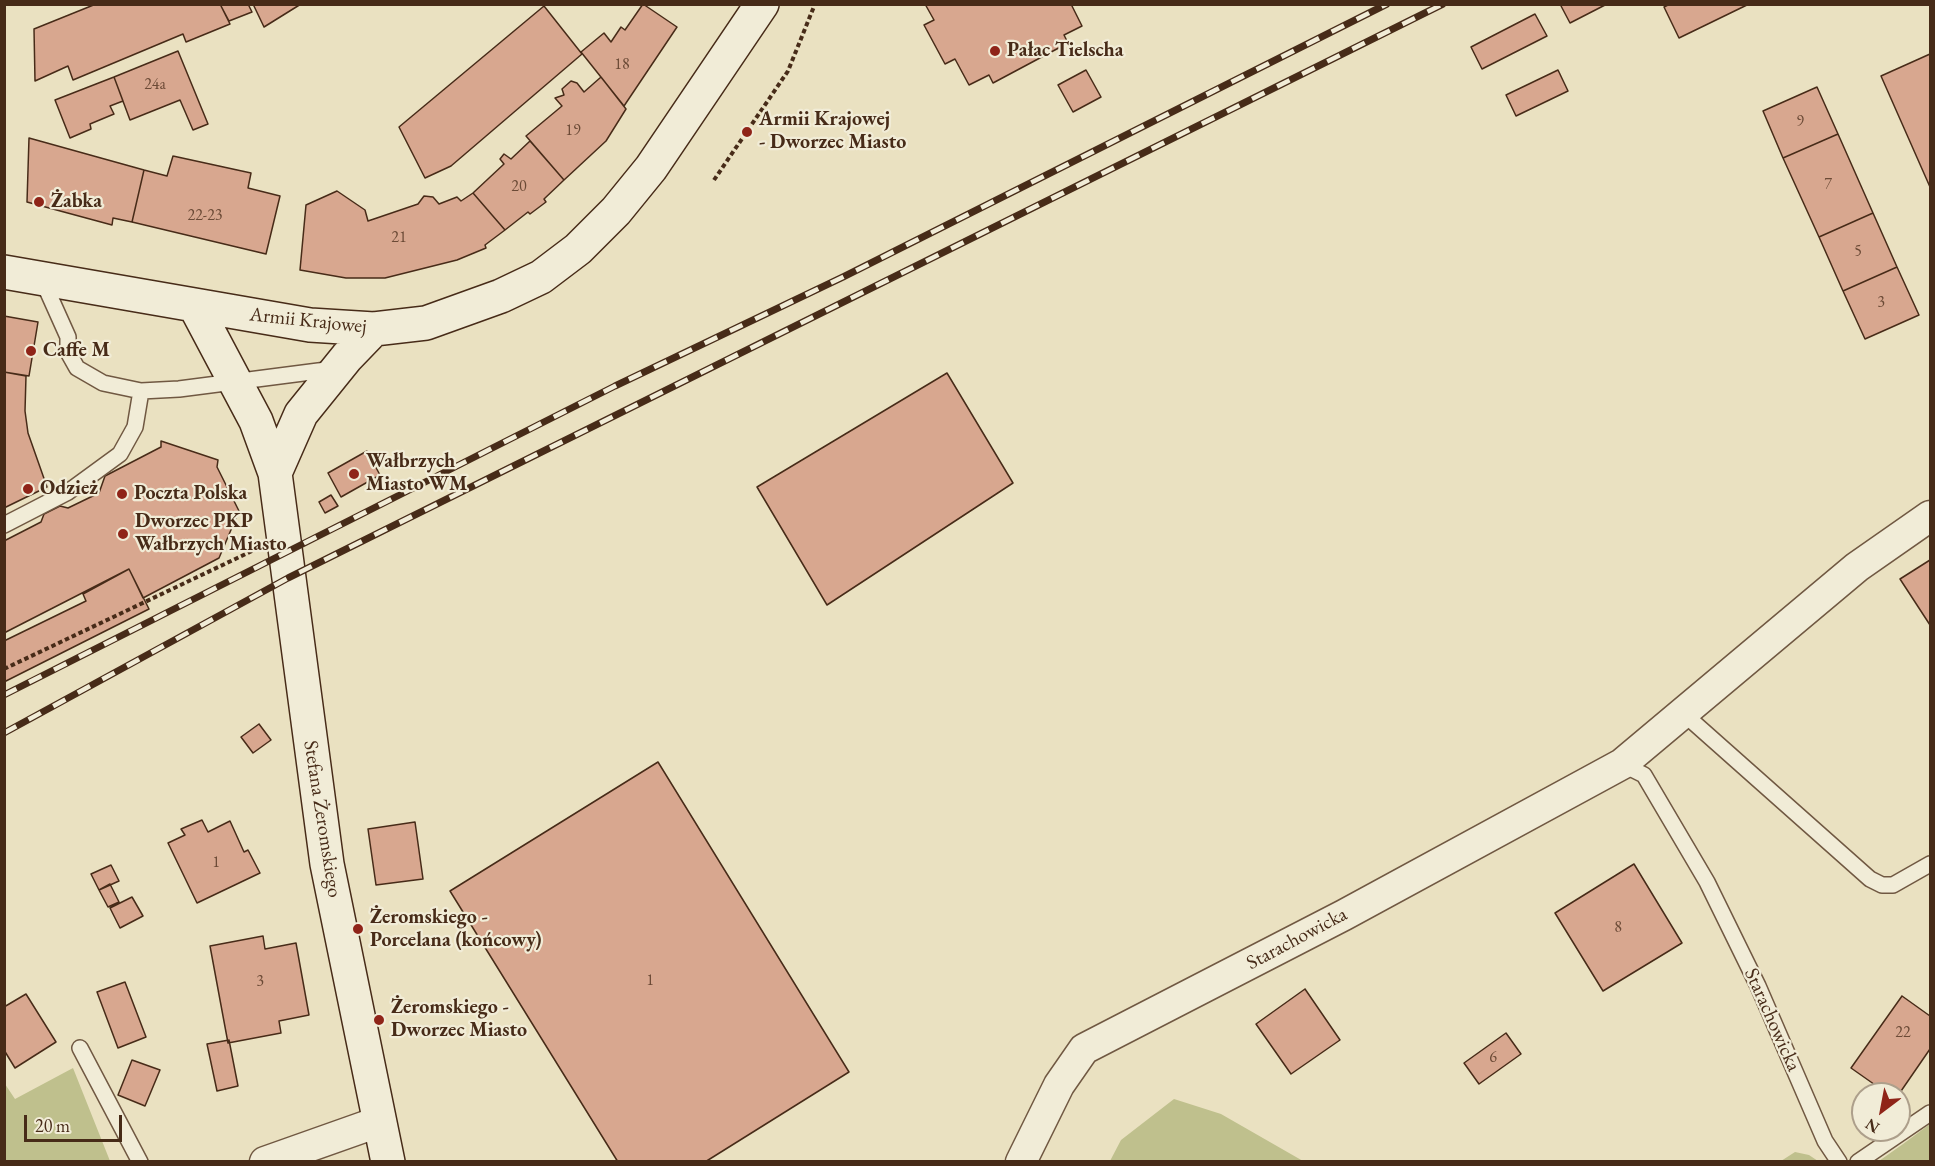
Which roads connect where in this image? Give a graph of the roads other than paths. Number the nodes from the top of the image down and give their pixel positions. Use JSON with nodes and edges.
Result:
{"nodes":[{"id":1,"x":762,"y":4,"type":"edge"},
{"id":2,"x":4,"y":272,"type":"edge"},
{"id":3,"x":42,"y":279,"type":"junction"},
{"id":4,"x":195,"y":306,"type":"junction"},
{"id":5,"x":374,"y":329,"type":"junction"},
{"id":6,"x":338,"y":369,"type":"junction"},
{"id":7,"x":235,"y":381,"type":"junction"},
{"id":8,"x":141,"y":391,"type":"junction"},
{"id":9,"x":275,"y":473,"type":"junction"},
{"id":10,"x":1930,"y":516,"type":"edge"},
{"id":11,"x":4,"y":525,"type":"edge"},
{"id":12,"x":1683,"y":714,"type":"junction"},
{"id":13,"x":1622,"y":764,"type":"junction"},
{"id":14,"x":1930,"y":864,"type":"edge"},
{"id":15,"x":80,"y":1048,"type":"dead end"},
{"id":16,"x":1930,"y":1113,"type":"edge"},
{"id":17,"x":378,"y":1122,"type":"junction"},
{"id":18,"x":140,"y":1161,"type":"edge"},
{"id":19,"x":265,"y":1161,"type":"edge"},
{"id":20,"x":388,"y":1161,"type":"edge"},
{"id":21,"x":1021,"y":1161,"type":"edge"},
{"id":22,"x":1839,"y":1161,"type":"edge"},
{"id":23,"x":1858,"y":1161,"type":"edge"}],
"edges":[{"from":1,"to":5,"type":"main road","name":"Armii Krajowej"},
{"from":2,"to":3,"type":"main road","name":"Armii Krajowej"},
{"from":3,"to":4,"type":"main road","name":"Armii Krajowej"},
{"from":3,"to":8,"type":"lane"},
{"from":4,"to":5,"type":"main road","name":"Armii Krajowej"},
{"from":4,"to":7,"type":"main road","name":"Stefana Żeromskiego"},
{"from":5,"to":6,"type":"main road"},
{"from":6,"to":7,"type":"lane"},
{"from":6,"to":9,"type":"main road"},
{"from":7,"to":8,"type":"lane"},
{"from":7,"to":9,"type":"main road","name":"Stefana Żeromskiego"},
{"from":8,"to":11,"type":"lane"},
{"from":9,"to":17,"type":"main road","name":"Stefana Żeromskiego"},
{"from":10,"to":12,"type":"street","name":"Starachowicka"},
{"from":12,"to":13,"type":"street","name":"Starachowicka"},
{"from":12,"to":14,"type":"lane"},
{"from":13,"to":21,"type":"street","name":"Starachowicka"},
{"from":13,"to":22,"type":"lane","name":"Starachowicka"},
{"from":15,"to":18,"type":"lane"},
{"from":16,"to":23,"type":"lane"},
{"from":17,"to":19,"type":"street"},
{"from":17,"to":20,"type":"main road","name":"Stefana Żeromskiego"}]}
